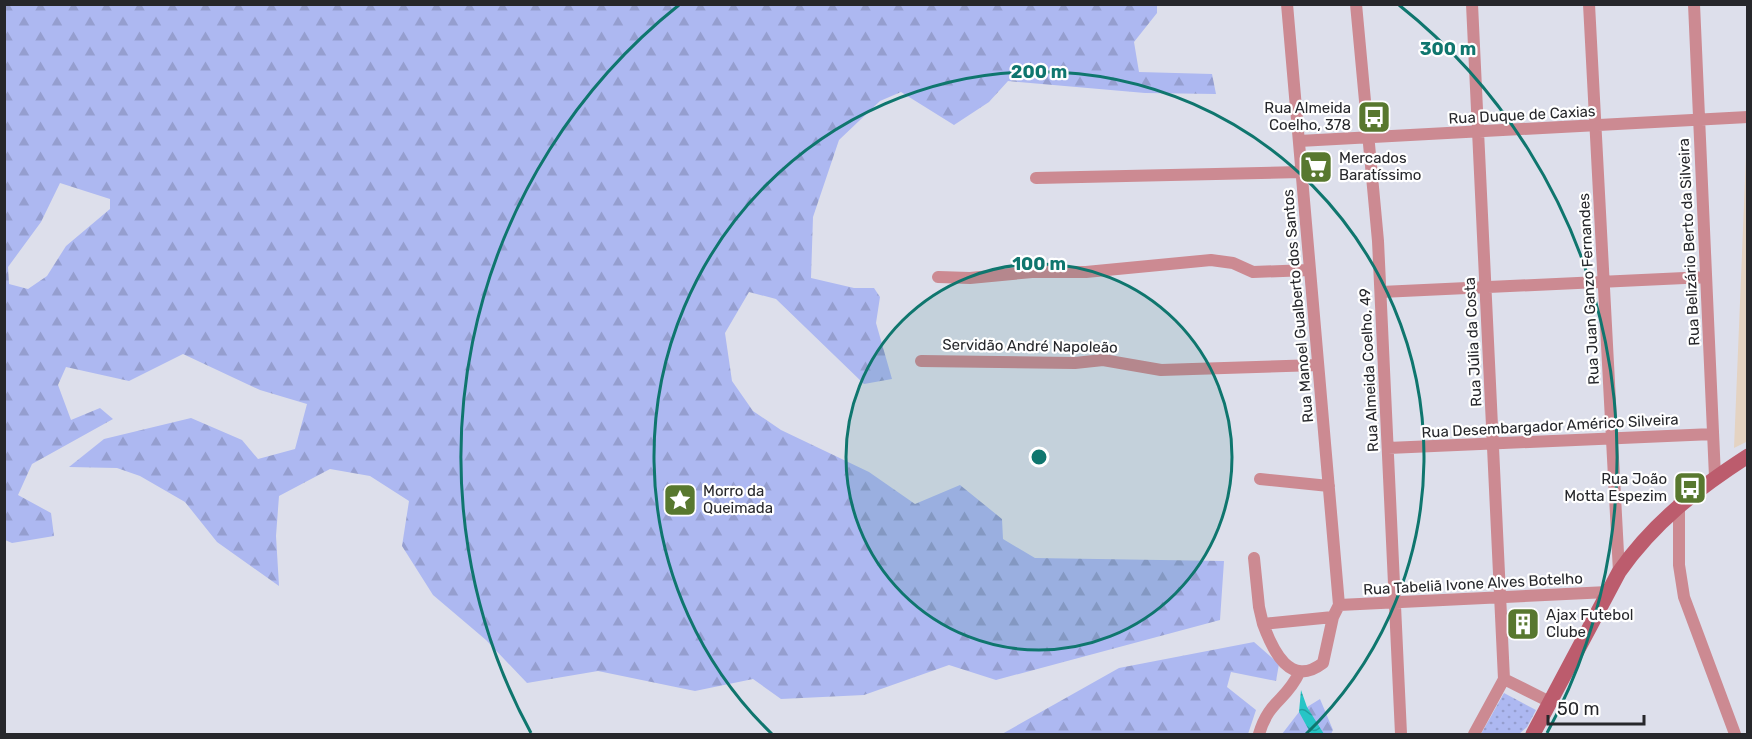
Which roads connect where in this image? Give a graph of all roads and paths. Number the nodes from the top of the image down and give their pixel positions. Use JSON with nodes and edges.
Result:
{"nodes":[{"id":1,"x":1287,"y":4,"type":"edge"},
{"id":2,"x":1356,"y":4,"type":"edge"},
{"id":3,"x":1472,"y":4,"type":"edge"},
{"id":4,"x":1589,"y":4,"type":"edge"},
{"id":5,"x":1694,"y":4,"type":"edge"},
{"id":6,"x":1748,"y":117,"type":"edge"},
{"id":7,"x":1699,"y":121,"type":"junction"},
{"id":8,"x":1595,"y":126,"type":"junction"},
{"id":9,"x":1478,"y":132,"type":"junction"},
{"id":10,"x":1368,"y":138,"type":"junction"},
{"id":11,"x":1299,"y":141,"type":"junction"},
{"id":12,"x":1301,"y":172,"type":"junction"},
{"id":13,"x":1036,"y":178,"type":"dead end"},
{"id":14,"x":1308,"y":270,"type":"junction"},
{"id":15,"x":938,"y":277,"type":"dead end"},
{"id":16,"x":1706,"y":277,"type":"junction"},
{"id":17,"x":1604,"y":281,"type":"junction"},
{"id":18,"x":1485,"y":287,"type":"junction"},
{"id":19,"x":1381,"y":292,"type":"junction"},
{"id":20,"x":921,"y":361,"type":"dead end"},
{"id":21,"x":1318,"y":365,"type":"junction"},
{"id":22,"x":1713,"y":434,"type":"junction"},
{"id":23,"x":1612,"y":438,"type":"junction"},
{"id":24,"x":1493,"y":444,"type":"junction"},
{"id":25,"x":1388,"y":448,"type":"junction"},
{"id":26,"x":1748,"y":456,"type":"edge"},
{"id":27,"x":1715,"y":477,"type":"junction"},
{"id":28,"x":1260,"y":479,"type":"dead end"},
{"id":29,"x":1329,"y":486,"type":"junction"},
{"id":30,"x":1679,"y":503,"type":"junction"},
{"id":31,"x":1254,"y":558,"type":"dead end"},
{"id":32,"x":1619,"y":572,"type":"junction"},
{"id":33,"x":1608,"y":592,"type":"junction"},
{"id":34,"x":1500,"y":598,"type":"junction"},
{"id":35,"x":1395,"y":603,"type":"junction"},
{"id":36,"x":1336,"y":611,"type":"junction"},
{"id":37,"x":1263,"y":624,"type":"junction"},
{"id":38,"x":1299,"y":673,"type":"junction"},
{"id":39,"x":1504,"y":679,"type":"junction"},
{"id":40,"x":1550,"y":702,"type":"junction"},
{"id":41,"x":1259,"y":735,"type":"edge"},
{"id":42,"x":1401,"y":735,"type":"edge"},
{"id":43,"x":1474,"y":735,"type":"edge"},
{"id":44,"x":1533,"y":735,"type":"edge"},
{"id":45,"x":1735,"y":735,"type":"edge"}],
"edges":[{"from":1,"to":11,"type":"street","name":"Rua Manoel Gualberto dos Santos"},
{"from":2,"to":10,"type":"street","name":"Rua Almeida Coelho, 49"},
{"from":3,"to":9,"type":"street","name":"Rua Júlia da Costa"},
{"from":4,"to":8,"type":"street","name":"Rua Juan Ganzo Fernandes"},
{"from":5,"to":7,"type":"street","name":"Rua Belizário Berto da Silveira"},
{"from":6,"to":7,"type":"street","name":"Rua Duque de Caxias"},
{"from":7,"to":8,"type":"street","name":"Rua Duque de Caxias"},
{"from":7,"to":16,"type":"street","name":"Rua Belizário Berto da Silveira"},
{"from":8,"to":9,"type":"street","name":"Rua Duque de Caxias"},
{"from":8,"to":17,"type":"street","name":"Rua Juan Ganzo Fernandes"},
{"from":9,"to":10,"type":"street","name":"Rua Duque de Caxias"},
{"from":9,"to":18,"type":"street","name":"Rua Júlia da Costa"},
{"from":10,"to":11,"type":"street","name":"Rua Duque de Caxias"},
{"from":10,"to":19,"type":"street","name":"Rua Almeida Coelho, 49"},
{"from":11,"to":12,"type":"street","name":"Rua Manoel Gualberto dos Santos"},
{"from":12,"to":13,"type":"street"},
{"from":12,"to":14,"type":"street","name":"Rua Manoel Gualberto dos Santos"},
{"from":14,"to":15,"type":"street"},
{"from":14,"to":21,"type":"street","name":"Rua Manoel Gualberto dos Santos"},
{"from":16,"to":17,"type":"street"},
{"from":16,"to":22,"type":"street","name":"Rua Belizário Berto da Silveira"},
{"from":17,"to":18,"type":"street"},
{"from":17,"to":23,"type":"street","name":"Rua Juan Ganzo Fernandes"},
{"from":18,"to":19,"type":"street"},
{"from":18,"to":24,"type":"street","name":"Rua Júlia da Costa"},
{"from":19,"to":25,"type":"street","name":"Rua Almeida Coelho, 49"},
{"from":20,"to":21,"type":"street","name":"Servidão André Napoleão"},
{"from":21,"to":29,"type":"street","name":"Rua Manoel Gualberto dos Santos"},
{"from":22,"to":23,"type":"street","name":"Rua Desembargador Américo Silveira"},
{"from":22,"to":27,"type":"street","name":"Rua Belizário Berto da Silveira"},
{"from":23,"to":24,"type":"street","name":"Rua Desembargador Américo Silveira"},
{"from":23,"to":32,"type":"street","name":"Rua Juan Ganzo Fernandes"},
{"from":24,"to":25,"type":"street","name":"Rua Desembargador Américo Silveira"},
{"from":24,"to":34,"type":"street","name":"Rua Júlia da Costa"},
{"from":25,"to":35,"type":"street","name":"Rua Almeida Coelho, 49"},
{"from":26,"to":27,"type":"main road"},
{"from":27,"to":30,"type":"main road"},
{"from":28,"to":29,"type":"street"},
{"from":29,"to":36,"type":"street","name":"Rua Manoel Gualberto dos Santos"},
{"from":30,"to":32,"type":"main road"},
{"from":30,"to":45,"type":"street"},
{"from":31,"to":37,"type":"street"},
{"from":32,"to":33,"type":"main road"},
{"from":33,"to":34,"type":"street","name":"Rua Tabeliã Ivone Alves Botelho"},
{"from":33,"to":40,"type":"main road"},
{"from":34,"to":35,"type":"street","name":"Rua Tabeliã Ivone Alves Botelho"},
{"from":34,"to":39,"type":"street","name":"Rua Júlia da Costa"},
{"from":35,"to":36,"type":"street","name":"Rua Tabeliã Ivone Alves Botelho"},
{"from":35,"to":42,"type":"street","name":"Rua Almeida Coelho, 49"},
{"from":36,"to":37,"type":"street","name":"Rua Tabeliã Ivone Alves Botelho"},
{"from":36,"to":38,"type":"street","name":"Rua Manoel Gualberto dos Santos"},
{"from":37,"to":38,"type":"street"},
{"from":38,"to":41,"type":"street"},
{"from":39,"to":40,"type":"street"},
{"from":39,"to":43,"type":"street"},
{"from":40,"to":44,"type":"main road"}]}
